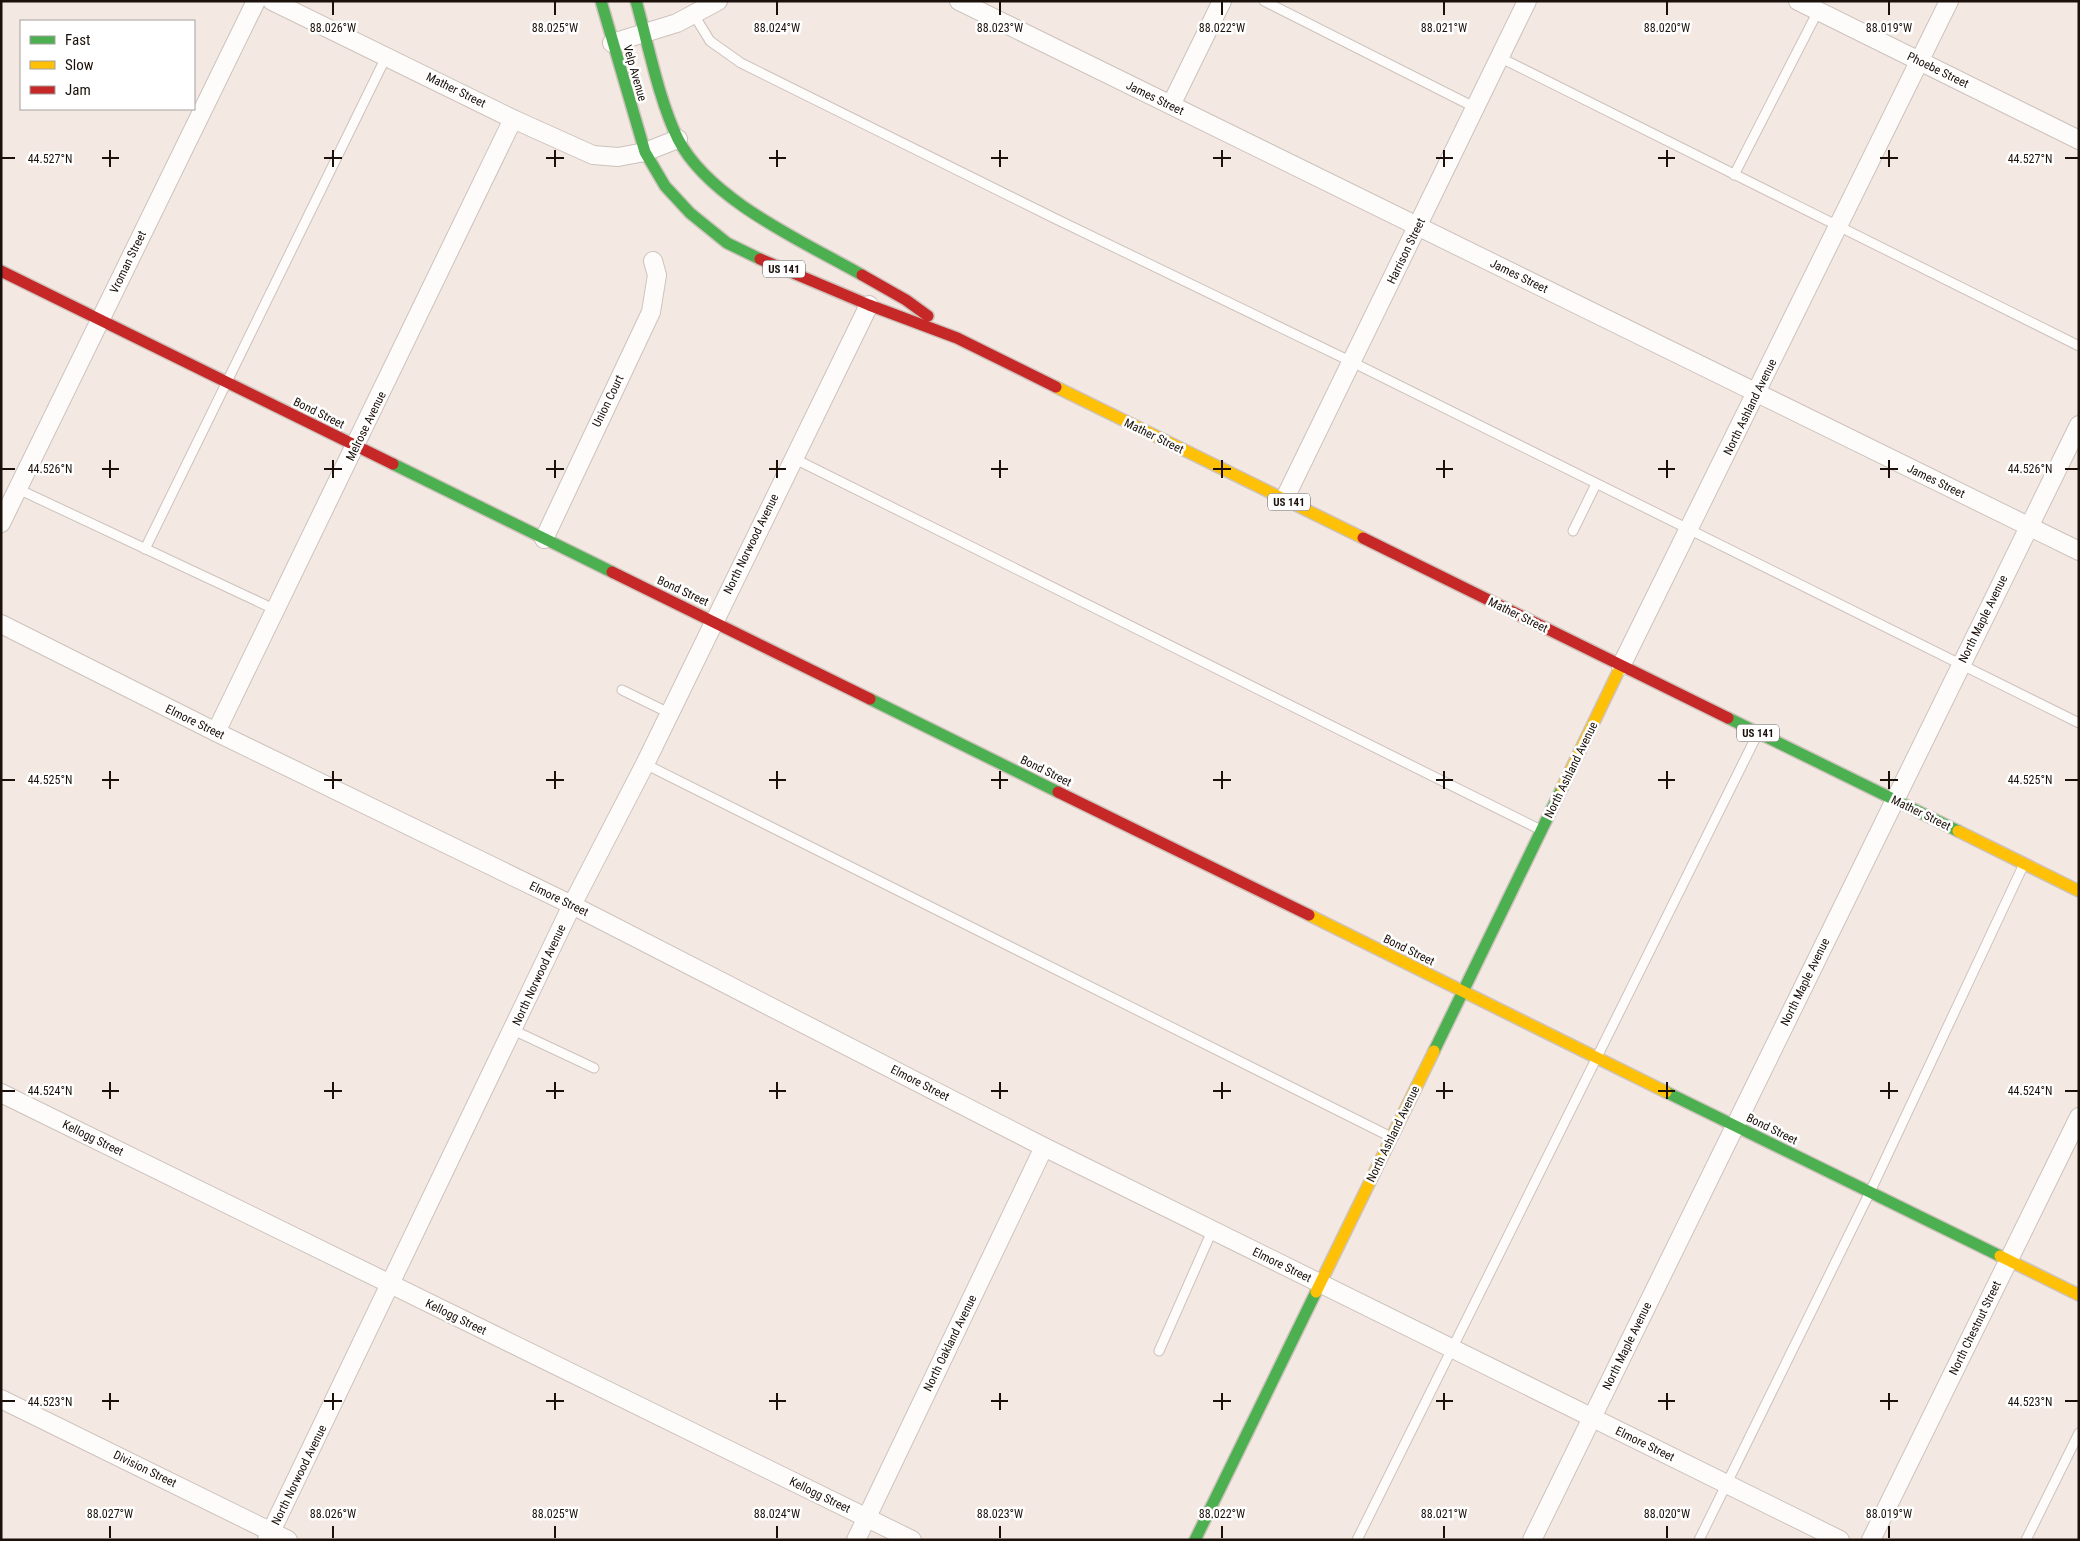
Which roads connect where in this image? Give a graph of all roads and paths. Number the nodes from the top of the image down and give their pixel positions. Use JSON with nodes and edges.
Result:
{"nodes":[{"id":1,"x":256,"y":1,"type":"edge"},
{"id":2,"x":272,"y":1,"type":"edge"},
{"id":3,"x":601,"y":1,"type":"edge"},
{"id":4,"x":636,"y":1,"type":"edge"},
{"id":5,"x":718,"y":1,"type":"edge"},
{"id":6,"x":959,"y":1,"type":"edge"},
{"id":7,"x":1222,"y":1,"type":"edge"},
{"id":8,"x":1264,"y":1,"type":"edge"},
{"id":9,"x":1527,"y":1,"type":"edge"},
{"id":10,"x":1798,"y":1,"type":"edge"},
{"id":11,"x":1949,"y":1,"type":"edge"},
{"id":12,"x":1818,"y":11,"type":"junction"},
{"id":13,"x":694,"y":15,"type":"junction"},
{"id":14,"x":645,"y":33,"type":"junction"},
{"id":15,"x":612,"y":43,"type":"junction"},
{"id":16,"x":386,"y":57,"type":"junction"},
{"id":17,"x":1501,"y":58,"type":"junction"},
{"id":18,"x":1920,"y":61,"type":"junction"},
{"id":19,"x":1171,"y":106,"type":"junction"},
{"id":20,"x":1476,"y":108,"type":"junction"},
{"id":21,"x":513,"y":118,"type":"junction"},
{"id":22,"x":678,"y":139,"type":"junction"},
{"id":23,"x":2079,"y":140,"type":"edge"},
{"id":24,"x":645,"y":152,"type":"junction"},
{"id":25,"x":1734,"y":175,"type":"junction"},
{"id":26,"x":1418,"y":226,"type":"junction"},
{"id":27,"x":1838,"y":228,"type":"junction"},
{"id":28,"x":653,"y":261,"type":"dead end"},
{"id":29,"x":1,"y":271,"type":"edge"},
{"id":30,"x":870,"y":305,"type":"junction"},
{"id":31,"x":100,"y":320,"type":"junction"},
{"id":32,"x":957,"y":338,"type":"junction"},
{"id":33,"x":2079,"y":346,"type":"edge"},
{"id":34,"x":1352,"y":362,"type":"junction"},
{"id":35,"x":227,"y":383,"type":"junction"},
{"id":36,"x":1757,"y":393,"type":"junction"},
{"id":37,"x":2079,"y":425,"type":"edge"},
{"id":38,"x":356,"y":446,"type":"junction"},
{"id":39,"x":793,"y":458,"type":"junction"},
{"id":40,"x":1596,"y":484,"type":"junction"},
{"id":41,"x":18,"y":489,"type":"junction"},
{"id":42,"x":1284,"y":500,"type":"junction"},
{"id":43,"x":1,"y":523,"type":"edge"},
{"id":44,"x":2029,"y":526,"type":"junction"},
{"id":45,"x":1689,"y":530,"type":"junction"},
{"id":46,"x":1573,"y":531,"type":"dead end"},
{"id":47,"x":544,"y":539,"type":"junction"},
{"id":48,"x":145,"y":549,"type":"junction"},
{"id":49,"x":2079,"y":550,"type":"edge"},
{"id":50,"x":276,"y":610,"type":"junction"},
{"id":51,"x":713,"y":621,"type":"junction"},
{"id":52,"x":1,"y":624,"type":"edge"},
{"id":53,"x":1962,"y":663,"type":"junction"},
{"id":54,"x":1621,"y":666,"type":"junction"},
{"id":55,"x":622,"y":690,"type":"dead end"},
{"id":56,"x":669,"y":713,"type":"junction"},
{"id":57,"x":2079,"y":723,"type":"edge"},
{"id":58,"x":216,"y":732,"type":"junction"},
{"id":59,"x":1758,"y":733,"type":"junction"},
{"id":60,"x":645,"y":764,"type":"junction"},
{"id":61,"x":1894,"y":800,"type":"junction"},
{"id":62,"x":1541,"y":830,"type":"junction"},
{"id":63,"x":2024,"y":864,"type":"junction"},
{"id":64,"x":2079,"y":891,"type":"edge"},
{"id":65,"x":572,"y":905,"type":"junction"},
{"id":66,"x":1462,"y":992,"type":"junction"},
{"id":67,"x":513,"y":1030,"type":"junction"},
{"id":68,"x":1596,"y":1058,"type":"junction"},
{"id":69,"x":594,"y":1068,"type":"dead end"},
{"id":70,"x":1,"y":1092,"type":"edge"},
{"id":71,"x":2079,"y":1117,"type":"edge"},
{"id":72,"x":1734,"y":1126,"type":"junction"},
{"id":73,"x":1391,"y":1138,"type":"junction"},
{"id":74,"x":1044,"y":1147,"type":"junction"},
{"id":75,"x":1870,"y":1192,"type":"junction"},
{"id":76,"x":1212,"y":1231,"type":"junction"},
{"id":77,"x":2008,"y":1260,"type":"junction"},
{"id":78,"x":1320,"y":1284,"type":"junction"},
{"id":79,"x":390,"y":1285,"type":"junction"},
{"id":80,"x":2079,"y":1295,"type":"edge"},
{"id":81,"x":1451,"y":1349,"type":"junction"},
{"id":82,"x":1159,"y":1351,"type":"dead end"},
{"id":83,"x":1,"y":1398,"type":"edge"},
{"id":84,"x":1592,"y":1418,"type":"junction"},
{"id":85,"x":2079,"y":1434,"type":"edge"},
{"id":86,"x":1726,"y":1484,"type":"junction"},
{"id":87,"x":866,"y":1517,"type":"junction"},
{"id":88,"x":269,"y":1536,"type":"edge"},
{"id":89,"x":288,"y":1540,"type":"edge"},
{"id":90,"x":856,"y":1540,"type":"edge"},
{"id":91,"x":912,"y":1540,"type":"edge"},
{"id":92,"x":1195,"y":1540,"type":"edge"},
{"id":93,"x":1357,"y":1540,"type":"edge"},
{"id":94,"x":1532,"y":1540,"type":"edge"},
{"id":95,"x":1699,"y":1540,"type":"edge"},
{"id":96,"x":1840,"y":1540,"type":"edge"},
{"id":97,"x":1871,"y":1540,"type":"edge"},
{"id":98,"x":2026,"y":1540,"type":"edge"}],
"edges":[{"from":1,"to":31,"type":"street","name":"Vroman Street"},
{"from":2,"to":16,"type":"street","name":"Mather Street"},
{"from":3,"to":15,"type":"street","name":"Velp Avenue","number":"US 141"},
{"from":4,"to":14,"type":"street","name":"Velp Avenue","number":"US 141"},
{"from":5,"to":13,"type":"street"},
{"from":6,"to":19,"type":"street","name":"James Street"},
{"from":7,"to":19,"type":"street"},
{"from":8,"to":20,"type":"lane"},
{"from":9,"to":17,"type":"street","name":"Harrison Street"},
{"from":10,"to":12,"type":"street","name":"Phoebe Street"},
{"from":11,"to":18,"type":"street","name":"North Ashland Avenue"},
{"from":12,"to":18,"type":"street","name":"Phoebe Street"},
{"from":12,"to":25,"type":"lane"},
{"from":13,"to":14,"type":"street"},
{"from":13,"to":34,"type":"lane"},
{"from":14,"to":15,"type":"street"},
{"from":14,"to":22,"type":"street","name":"Velp Avenue","number":"US 141"},
{"from":15,"to":24,"type":"street","name":"Velp Avenue","number":"US 141"},
{"from":16,"to":21,"type":"street","name":"Mather Street"},
{"from":16,"to":35,"type":"lane"},
{"from":17,"to":20,"type":"street","name":"Harrison Street"},
{"from":17,"to":25,"type":"lane"},
{"from":18,"to":23,"type":"street","name":"Phoebe Street"},
{"from":18,"to":27,"type":"street","name":"North Ashland Avenue"},
{"from":19,"to":26,"type":"street","name":"James Street"},
{"from":20,"to":26,"type":"street","name":"Harrison Street"},
{"from":21,"to":24,"type":"street","name":"Mather Street"},
{"from":21,"to":38,"type":"street","name":"Melrose Avenue"},
{"from":22,"to":24,"type":"street","name":"Mather Street"},
{"from":22,"to":32,"type":"street","name":"Mather Street","number":"US 141"},
{"from":24,"to":30,"type":"street","name":"Mather Street","number":"US 141"},
{"from":25,"to":27,"type":"lane"},
{"from":26,"to":34,"type":"street","name":"Harrison Street"},
{"from":26,"to":36,"type":"street","name":"James Street"},
{"from":27,"to":33,"type":"lane"},
{"from":27,"to":36,"type":"street","name":"North Ashland Avenue"},
{"from":28,"to":47,"type":"street","name":"Union Court"},
{"from":29,"to":31,"type":"street","name":"Bond Street"},
{"from":30,"to":32,"type":"street","name":"Mather Street","number":"US 141"},
{"from":30,"to":39,"type":"street","name":"North Norwood Avenue"},
{"from":31,"to":35,"type":"street","name":"Bond Street"},
{"from":31,"to":41,"type":"street","name":"Vroman Street"},
{"from":32,"to":42,"type":"street","name":"Mather Street","number":"US 141"},
{"from":34,"to":40,"type":"lane"},
{"from":34,"to":42,"type":"street","name":"Harrison Street"},
{"from":35,"to":38,"type":"street","name":"Bond Street"},
{"from":35,"to":48,"type":"lane"},
{"from":36,"to":44,"type":"street","name":"James Street"},
{"from":36,"to":45,"type":"street","name":"North Ashland Avenue"},
{"from":37,"to":44,"type":"street","name":"North Maple Avenue"},
{"from":38,"to":47,"type":"street","name":"Bond Street"},
{"from":38,"to":50,"type":"street","name":"Melrose Avenue"},
{"from":39,"to":51,"type":"street","name":"North Norwood Avenue"},
{"from":39,"to":62,"type":"lane"},
{"from":40,"to":45,"type":"lane"},
{"from":40,"to":46,"type":"lane"},
{"from":41,"to":43,"type":"street","name":"Vroman Street"},
{"from":41,"to":48,"type":"lane"},
{"from":42,"to":54,"type":"street","name":"Mather Street","number":"US 141"},
{"from":44,"to":49,"type":"street","name":"James Street"},
{"from":44,"to":53,"type":"street","name":"North Maple Avenue"},
{"from":45,"to":53,"type":"lane"},
{"from":45,"to":54,"type":"street","name":"North Ashland Avenue"},
{"from":47,"to":51,"type":"street","name":"Bond Street"},
{"from":48,"to":50,"type":"lane"},
{"from":50,"to":58,"type":"street","name":"Melrose Avenue"},
{"from":51,"to":56,"type":"street","name":"North Norwood Avenue"},
{"from":51,"to":66,"type":"street","name":"Bond Street"},
{"from":52,"to":58,"type":"street","name":"Elmore Street"},
{"from":53,"to":57,"type":"lane"},
{"from":53,"to":61,"type":"street","name":"North Maple Avenue"},
{"from":54,"to":59,"type":"street","name":"Mather Street","number":"US 141"},
{"from":54,"to":62,"type":"street","name":"North Ashland Avenue"},
{"from":55,"to":56,"type":"lane"},
{"from":56,"to":60,"type":"street","name":"North Norwood Avenue"},
{"from":58,"to":65,"type":"street","name":"Elmore Street"},
{"from":59,"to":61,"type":"street","name":"Mather Street","number":"US 141"},
{"from":59,"to":68,"type":"lane"},
{"from":60,"to":65,"type":"street","name":"North Norwood Avenue"},
{"from":60,"to":73,"type":"lane"},
{"from":61,"to":63,"type":"street","name":"Mather Street","number":"US 141"},
{"from":61,"to":72,"type":"street","name":"North Maple Avenue"},
{"from":62,"to":66,"type":"street","name":"North Ashland Avenue"},
{"from":63,"to":64,"type":"street","name":"Mather Street","number":"US 141"},
{"from":63,"to":75,"type":"lane"},
{"from":65,"to":67,"type":"street","name":"North Norwood Avenue"},
{"from":65,"to":74,"type":"street","name":"Elmore Street"},
{"from":66,"to":68,"type":"street","name":"Bond Street"},
{"from":66,"to":73,"type":"street","name":"North Ashland Avenue"},
{"from":67,"to":69,"type":"lane"},
{"from":67,"to":79,"type":"street","name":"North Norwood Avenue"},
{"from":68,"to":72,"type":"street","name":"Bond Street"},
{"from":68,"to":81,"type":"lane"},
{"from":70,"to":79,"type":"street","name":"Kellogg Street"},
{"from":71,"to":77,"type":"street","name":"North Chestnut Street"},
{"from":72,"to":75,"type":"street","name":"Bond Street"},
{"from":72,"to":84,"type":"street","name":"North Maple Avenue"},
{"from":73,"to":78,"type":"street","name":"North Ashland Avenue"},
{"from":74,"to":76,"type":"street","name":"Elmore Street"},
{"from":74,"to":87,"type":"street","name":"North Oakland Avenue"},
{"from":75,"to":77,"type":"street","name":"Bond Street"},
{"from":75,"to":86,"type":"lane"},
{"from":76,"to":78,"type":"street","name":"Elmore Street"},
{"from":76,"to":82,"type":"lane"},
{"from":77,"to":80,"type":"street","name":"Bond Street"},
{"from":77,"to":97,"type":"street","name":"North Chestnut Street"},
{"from":78,"to":81,"type":"street","name":"Elmore Street"},
{"from":78,"to":92,"type":"street","name":"North Ashland Avenue"},
{"from":79,"to":87,"type":"street","name":"Kellogg Street"},
{"from":79,"to":88,"type":"street","name":"North Norwood Avenue"},
{"from":81,"to":84,"type":"street","name":"Elmore Street"},
{"from":81,"to":93,"type":"lane"},
{"from":83,"to":88,"type":"street","name":"Division Street"},
{"from":84,"to":86,"type":"street","name":"Elmore Street"},
{"from":84,"to":94,"type":"street","name":"North Maple Avenue"},
{"from":85,"to":98,"type":"lane"},
{"from":86,"to":95,"type":"lane"},
{"from":86,"to":96,"type":"street","name":"Elmore Street"},
{"from":87,"to":90,"type":"street","name":"North Oakland Avenue"},
{"from":87,"to":91,"type":"street","name":"Kellogg Street"},
{"from":88,"to":89,"type":"street","name":"Division Street"}]}
